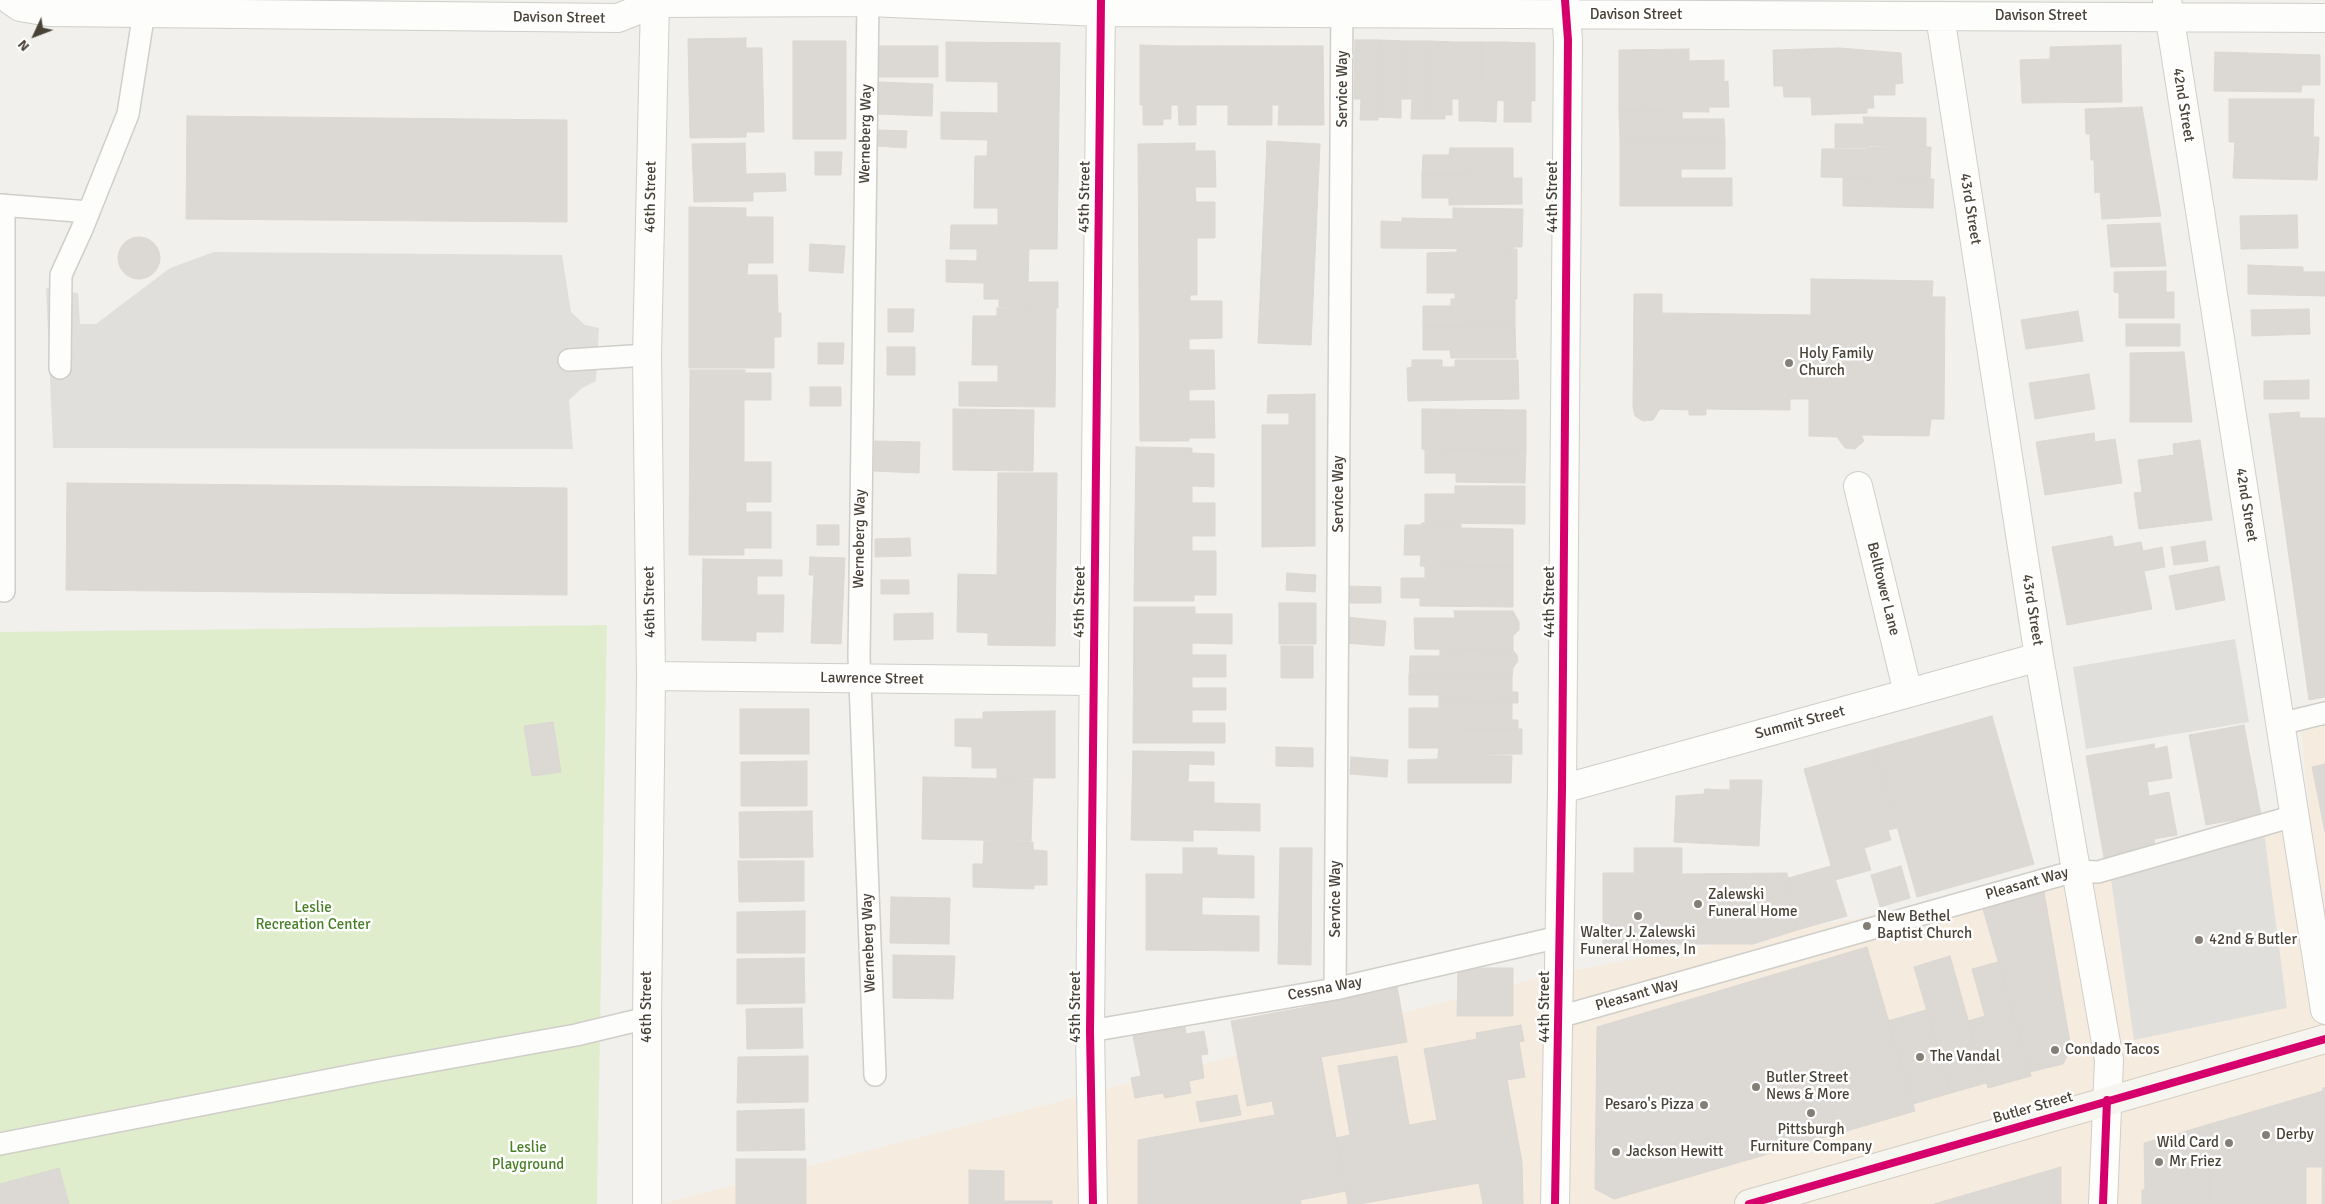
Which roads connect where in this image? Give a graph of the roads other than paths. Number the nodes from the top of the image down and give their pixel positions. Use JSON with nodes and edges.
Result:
{"nodes":[{"id":1,"x":10,"y":0,"type":"edge"},
{"id":2,"x":655,"y":2,"type":"edge"},
{"id":3,"x":868,"y":2,"type":"junction"},
{"id":4,"x":1101,"y":6,"type":"edge"},
{"id":5,"x":1343,"y":6,"type":"edge"},
{"id":6,"x":1565,"y":7,"type":"edge"},
{"id":7,"x":1784,"y":8,"type":"edge"},
{"id":8,"x":2169,"y":8,"type":"edge"},
{"id":9,"x":144,"y":12,"type":"junction"},
{"id":10,"x":1940,"y":16,"type":"junction"},
{"id":11,"x":2325,"y":18,"type":"edge"},
{"id":12,"x":2,"y":205,"type":"edge"},
{"id":13,"x":89,"y":212,"type":"junction"},
{"id":14,"x":647,"y":355,"type":"junction"},
{"id":15,"x":569,"y":360,"type":"dead end"},
{"id":16,"x":60,"y":368,"type":"dead end"},
{"id":17,"x":1858,"y":486,"type":"dead end"},
{"id":18,"x":4,"y":591,"type":"dead end"},
{"id":19,"x":2039,"y":657,"type":"junction"},
{"id":20,"x":651,"y":676,"type":"junction"},
{"id":21,"x":859,"y":679,"type":"junction"},
{"id":22,"x":1093,"y":681,"type":"junction"},
{"id":23,"x":1908,"y":693,"type":"junction"},
{"id":24,"x":2325,"y":713,"type":"edge"},
{"id":25,"x":2280,"y":724,"type":"junction"},
{"id":26,"x":1562,"y":790,"type":"junction"},
{"id":27,"x":2294,"y":816,"type":"junction"},
{"id":28,"x":2075,"y":871,"type":"junction"},
{"id":29,"x":1559,"y":937,"type":"junction"},
{"id":30,"x":1335,"y":989,"type":"junction"},
{"id":31,"x":2325,"y":1010,"type":"edge"},
{"id":32,"x":1559,"y":1017,"type":"junction"},
{"id":33,"x":647,"y":1018,"type":"junction"},
{"id":34,"x":1090,"y":1031,"type":"junction"},
{"id":35,"x":2325,"y":1039,"type":"edge"},
{"id":36,"x":875,"y":1075,"type":"dead end"},
{"id":37,"x":2107,"y":1100,"type":"junction"},
{"id":38,"x":0,"y":1144,"type":"edge"},
{"id":39,"x":647,"y":1204,"type":"edge"},
{"id":40,"x":1093,"y":1204,"type":"edge"},
{"id":41,"x":1555,"y":1204,"type":"edge"},
{"id":42,"x":1749,"y":1204,"type":"edge"},
{"id":43,"x":2103,"y":1204,"type":"edge"}],
"edges":[{"from":1,"to":9,"type":"street","name":"Davison Street"},
{"from":2,"to":3,"type":"street","name":"Davison Street"},
{"from":2,"to":9,"type":"street","name":"Davison Street"},
{"from":2,"to":14,"type":"street","name":"46th Street"},
{"from":3,"to":4,"type":"street","name":"Davison Street"},
{"from":3,"to":21,"type":"lane","name":"Werneberg Way"},
{"from":4,"to":5,"type":"street","name":"Davison Street"},
{"from":4,"to":22,"type":"street","name":"45th Street"},
{"from":5,"to":6,"type":"street","name":"Davison Street"},
{"from":5,"to":30,"type":"lane","name":"Service Way"},
{"from":6,"to":7,"type":"street","name":"Davison Street"},
{"from":6,"to":26,"type":"street","name":"44th Street"},
{"from":7,"to":10,"type":"street","name":"Davison Street"},
{"from":8,"to":10,"type":"street","name":"Davison Street"},
{"from":8,"to":11,"type":"street","name":"Davison Street"},
{"from":8,"to":25,"type":"street","name":"42nd Street"},
{"from":9,"to":13,"type":"lane"},
{"from":10,"to":19,"type":"street","name":"43rd Street"},
{"from":12,"to":13,"type":"lane"},
{"from":12,"to":18,"type":"lane"},
{"from":13,"to":16,"type":"lane"},
{"from":14,"to":15,"type":"lane"},
{"from":14,"to":20,"type":"street","name":"46th Street"},
{"from":17,"to":23,"type":"street","name":"Belltower Lane"},
{"from":19,"to":23,"type":"street","name":"Summit Street"},
{"from":19,"to":28,"type":"street","name":"43rd Street"},
{"from":20,"to":21,"type":"street","name":"Lawrence Street"},
{"from":20,"to":33,"type":"street","name":"46th Street"},
{"from":21,"to":22,"type":"street","name":"Lawrence Street"},
{"from":21,"to":36,"type":"lane","name":"Werneberg Way"},
{"from":22,"to":34,"type":"street","name":"45th Street"},
{"from":23,"to":26,"type":"street","name":"Summit Street"},
{"from":24,"to":25,"type":"lane"},
{"from":25,"to":27,"type":"street","name":"42nd Street"},
{"from":26,"to":29,"type":"street","name":"44th Street"},
{"from":27,"to":28,"type":"lane","name":"Pleasant Way"},
{"from":27,"to":31,"type":"street","name":"42nd Street"},
{"from":28,"to":32,"type":"lane","name":"Pleasant Way"},
{"from":28,"to":37,"type":"street","name":"43rd Street"},
{"from":29,"to":30,"type":"lane","name":"Cessna Way"},
{"from":29,"to":32,"type":"street","name":"44th Street"},
{"from":30,"to":34,"type":"lane","name":"Cessna Way"},
{"from":32,"to":41,"type":"street","name":"44th Street"},
{"from":33,"to":38,"type":"lane"},
{"from":33,"to":39,"type":"street","name":"46th Street"},
{"from":34,"to":40,"type":"street","name":"45th Street"},
{"from":35,"to":37,"type":"main road","name":"Butler Street"},
{"from":37,"to":42,"type":"main road","name":"Butler Street"},
{"from":37,"to":43,"type":"street","name":"43rd Street"}]}
